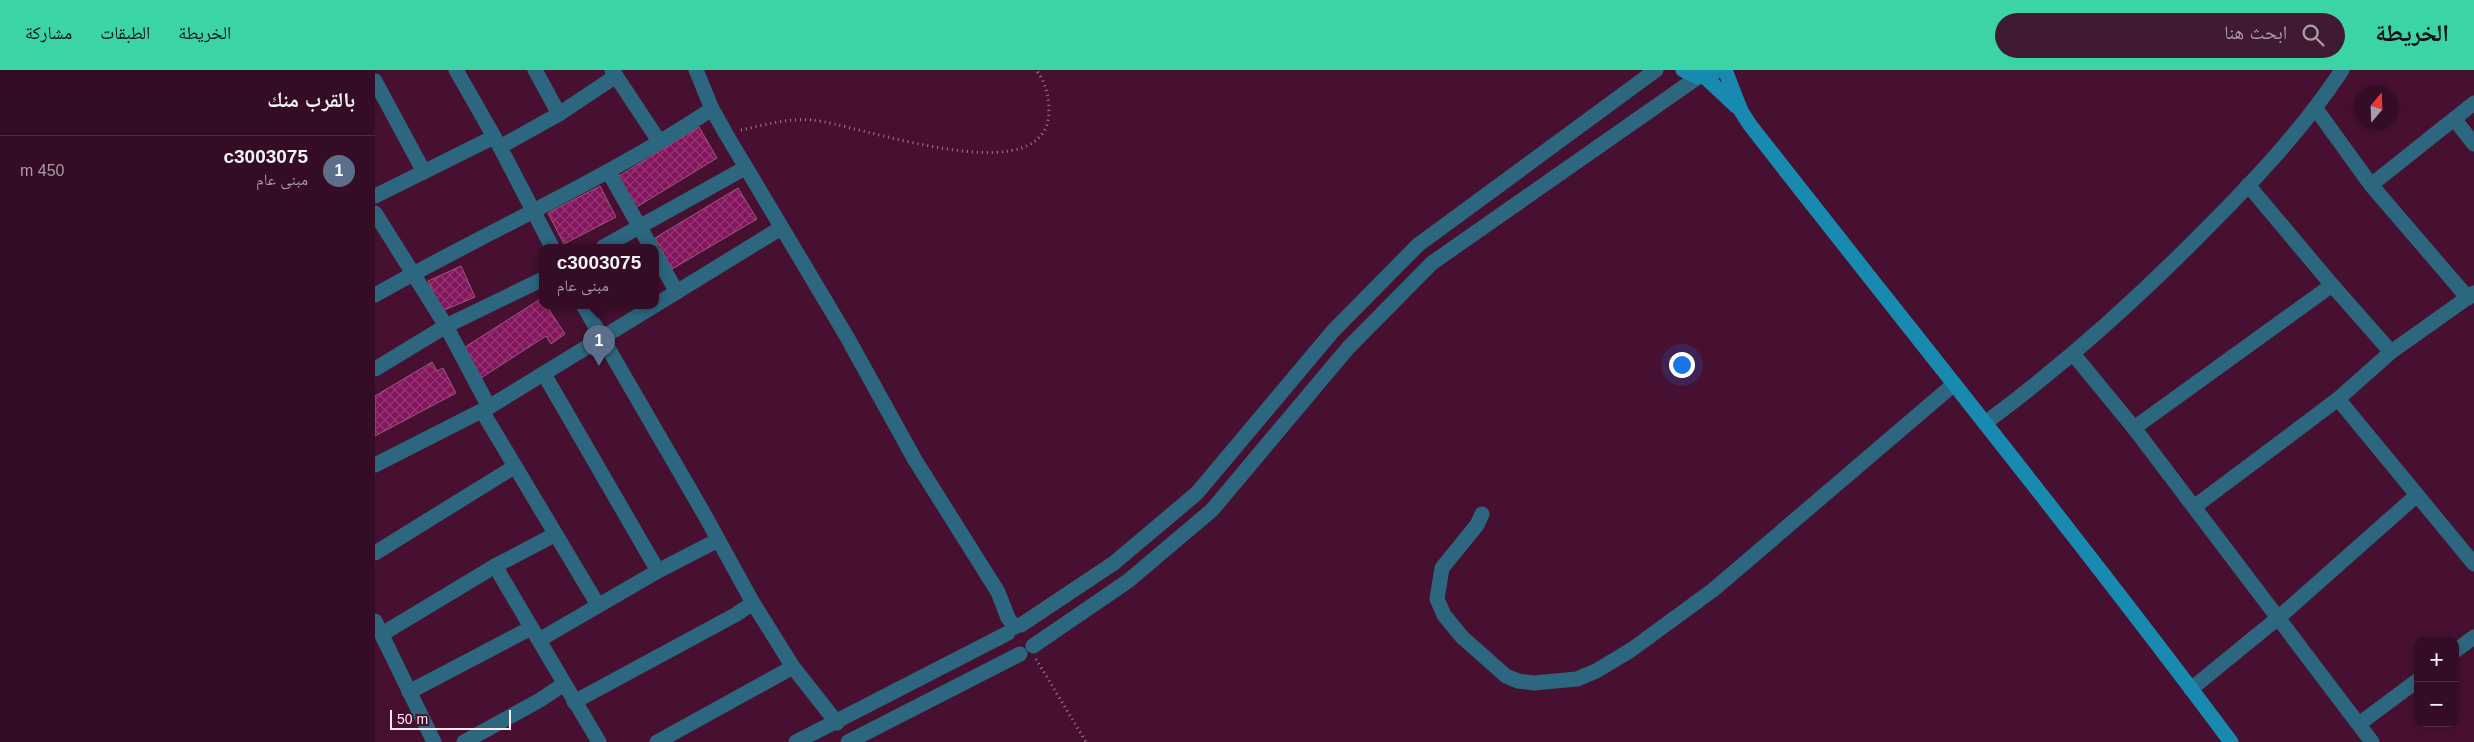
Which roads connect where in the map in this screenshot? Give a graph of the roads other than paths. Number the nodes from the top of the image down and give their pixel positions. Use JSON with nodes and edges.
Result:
{"nodes":[{"id":1,"x":455,"y":70,"type":"edge"},
{"id":2,"x":535,"y":70,"type":"edge"},
{"id":3,"x":696,"y":70,"type":"edge"},
{"id":4,"x":1656,"y":70,"type":"edge"},
{"id":5,"x":1683,"y":70,"type":"edge"},
{"id":6,"x":1725,"y":70,"type":"edge"},
{"id":7,"x":2342,"y":70,"type":"edge"},
{"id":8,"x":614,"y":73,"type":"edge"},
{"id":9,"x":1707,"y":75,"type":"edge"},
{"id":10,"x":375,"y":81,"type":"edge"},
{"id":11,"x":2474,"y":103,"type":"edge"},
{"id":12,"x":712,"y":109,"type":"junction"},
{"id":13,"x":2316,"y":109,"type":"junction"},
{"id":14,"x":1741,"y":111,"type":"junction"},
{"id":15,"x":559,"y":114,"type":"junction"},
{"id":16,"x":2455,"y":120,"type":"junction"},
{"id":17,"x":659,"y":141,"type":"junction"},
{"id":18,"x":497,"y":142,"type":"junction"},
{"id":19,"x":2474,"y":144,"type":"edge"},
{"id":20,"x":745,"y":168,"type":"junction"},
{"id":21,"x":608,"y":171,"type":"junction"},
{"id":22,"x":425,"y":172,"type":"junction"},
{"id":23,"x":2248,"y":184,"type":"junction"},
{"id":24,"x":2371,"y":186,"type":"junction"},
{"id":25,"x":375,"y":196,"type":"edge"},
{"id":26,"x":534,"y":211,"type":"junction"},
{"id":27,"x":375,"y":213,"type":"edge"},
{"id":28,"x":640,"y":227,"type":"junction"},
{"id":29,"x":781,"y":228,"type":"junction"},
{"id":30,"x":550,"y":244,"type":"edge"},
{"id":31,"x":609,"y":244,"type":"edge"},
{"id":32,"x":649,"y":244,"type":"edge"},
{"id":33,"x":659,"y":261,"type":"edge"},
{"id":34,"x":412,"y":274,"type":"junction"},
{"id":35,"x":539,"y":281,"type":"edge"},
{"id":36,"x":2332,"y":285,"type":"junction"},
{"id":37,"x":677,"y":292,"type":"junction"},
{"id":38,"x":375,"y":295,"type":"edge"},
{"id":39,"x":2471,"y":295,"type":"edge"},
{"id":40,"x":659,"y":303,"type":"edge"},
{"id":41,"x":586,"y":309,"type":"edge"},
{"id":42,"x":650,"y":309,"type":"edge"},
{"id":43,"x":446,"y":326,"type":"junction"},
{"id":44,"x":604,"y":338,"type":"junction"},
{"id":45,"x":2391,"y":352,"type":"junction"},
{"id":46,"x":2074,"y":355,"type":"junction"},
{"id":47,"x":375,"y":370,"type":"edge"},
{"id":48,"x":544,"y":374,"type":"junction"},
{"id":49,"x":1953,"y":385,"type":"junction"},
{"id":50,"x":2338,"y":399,"type":"junction"},
{"id":51,"x":485,"y":409,"type":"junction"},
{"id":52,"x":1985,"y":423,"type":"junction"},
{"id":53,"x":2134,"y":428,"type":"junction"},
{"id":54,"x":375,"y":464,"type":"edge"},
{"id":55,"x":514,"y":467,"type":"junction"},
{"id":56,"x":2417,"y":495,"type":"junction"},
{"id":57,"x":2194,"y":507,"type":"junction"},
{"id":58,"x":1482,"y":514,"type":"dead end"},
{"id":59,"x":554,"y":534,"type":"junction"},
{"id":60,"x":718,"y":540,"type":"junction"},
{"id":61,"x":375,"y":552,"type":"edge"},
{"id":62,"x":2474,"y":564,"type":"edge"},
{"id":63,"x":495,"y":566,"type":"junction"},
{"id":64,"x":658,"y":571,"type":"junction"},
{"id":65,"x":753,"y":602,"type":"junction"},
{"id":66,"x":598,"y":605,"type":"junction"},
{"id":67,"x":2279,"y":618,"type":"junction"},
{"id":68,"x":378,"y":627,"type":"edge"},
{"id":69,"x":1015,"y":628,"type":"junction"},
{"id":70,"x":535,"y":634,"type":"junction"},
{"id":71,"x":2474,"y":637,"type":"edge"},
{"id":72,"x":2459,"y":648,"type":"edge"},
{"id":73,"x":1028,"y":650,"type":"junction"},
{"id":74,"x":793,"y":667,"type":"junction"},
{"id":75,"x":2415,"y":682,"type":"edge"},
{"id":76,"x":565,"y":684,"type":"junction"},
{"id":77,"x":2191,"y":688,"type":"junction"},
{"id":78,"x":409,"y":692,"type":"junction"},
{"id":79,"x":574,"y":702,"type":"junction"},
{"id":80,"x":837,"y":722,"type":"junction"},
{"id":81,"x":2359,"y":724,"type":"junction"},
{"id":82,"x":434,"y":742,"type":"edge"},
{"id":83,"x":464,"y":742,"type":"edge"},
{"id":84,"x":599,"y":742,"type":"edge"},
{"id":85,"x":657,"y":742,"type":"edge"},
{"id":86,"x":796,"y":742,"type":"edge"},
{"id":87,"x":848,"y":742,"type":"edge"},
{"id":88,"x":2231,"y":742,"type":"edge"},
{"id":89,"x":2372,"y":742,"type":"edge"}],
"edges":[{"from":1,"to":18,"type":"street"},
{"from":2,"to":15,"type":"street"},
{"from":3,"to":12,"type":"street"},
{"from":4,"to":69,"type":"street"},
{"from":5,"to":9,"type":"street"},
{"from":6,"to":14,"type":"street"},
{"from":7,"to":13,"type":"street"},
{"from":8,"to":15,"type":"street"},
{"from":8,"to":17,"type":"street"},
{"from":9,"to":14,"type":"street"},
{"from":9,"to":73,"type":"street"},
{"from":10,"to":22,"type":"street"},
{"from":11,"to":16,"type":"street"},
{"from":12,"to":17,"type":"street"},
{"from":12,"to":20,"type":"street"},
{"from":13,"to":23,"type":"street"},
{"from":13,"to":24,"type":"street"},
{"from":14,"to":49,"type":"street"},
{"from":15,"to":18,"type":"street"},
{"from":16,"to":19,"type":"street"},
{"from":16,"to":24,"type":"street"},
{"from":17,"to":21,"type":"street"},
{"from":18,"to":22,"type":"street"},
{"from":18,"to":26,"type":"street"},
{"from":20,"to":28,"type":"street"},
{"from":20,"to":29,"type":"street"},
{"from":21,"to":26,"type":"street"},
{"from":21,"to":28,"type":"street"},
{"from":22,"to":25,"type":"street"},
{"from":23,"to":36,"type":"street"},
{"from":23,"to":46,"type":"street"},
{"from":24,"to":39,"type":"street"},
{"from":26,"to":30,"type":"street"},
{"from":26,"to":34,"type":"street"},
{"from":27,"to":34,"type":"street"},
{"from":28,"to":31,"type":"street"},
{"from":28,"to":32,"type":"street"},
{"from":29,"to":37,"type":"street"},
{"from":29,"to":69,"type":"street"},
{"from":33,"to":37,"type":"street"},
{"from":34,"to":38,"type":"street"},
{"from":34,"to":43,"type":"street"},
{"from":35,"to":43,"type":"street"},
{"from":36,"to":45,"type":"street"},
{"from":36,"to":53,"type":"street"},
{"from":37,"to":40,"type":"street"},
{"from":39,"to":45,"type":"street"},
{"from":41,"to":44,"type":"street"},
{"from":42,"to":44,"type":"street"},
{"from":43,"to":47,"type":"street"},
{"from":43,"to":51,"type":"street"},
{"from":44,"to":48,"type":"street"},
{"from":44,"to":60,"type":"street"},
{"from":45,"to":50,"type":"street"},
{"from":46,"to":52,"type":"street"},
{"from":46,"to":53,"type":"street"},
{"from":48,"to":51,"type":"street"},
{"from":48,"to":64,"type":"street"},
{"from":49,"to":52,"type":"street"},
{"from":49,"to":58,"type":"street"},
{"from":50,"to":56,"type":"street"},
{"from":50,"to":57,"type":"street"},
{"from":51,"to":54,"type":"street"},
{"from":51,"to":55,"type":"street"},
{"from":52,"to":77,"type":"street"},
{"from":53,"to":57,"type":"street"},
{"from":55,"to":59,"type":"street"},
{"from":55,"to":61,"type":"street"},
{"from":56,"to":62,"type":"street"},
{"from":56,"to":67,"type":"street"},
{"from":57,"to":67,"type":"street"},
{"from":59,"to":63,"type":"street"},
{"from":59,"to":66,"type":"street"},
{"from":60,"to":64,"type":"street"},
{"from":60,"to":65,"type":"street"},
{"from":63,"to":68,"type":"street"},
{"from":63,"to":70,"type":"street"},
{"from":64,"to":66,"type":"street"},
{"from":65,"to":74,"type":"street"},
{"from":65,"to":79,"type":"street"},
{"from":66,"to":70,"type":"street"},
{"from":67,"to":77,"type":"street"},
{"from":67,"to":81,"type":"street"},
{"from":68,"to":78,"type":"street"},
{"from":69,"to":73,"type":"street"},
{"from":69,"to":73,"type":"street"},
{"from":69,"to":80,"type":"street"},
{"from":70,"to":76,"type":"street"},
{"from":70,"to":78,"type":"street"},
{"from":71,"to":72,"type":"street"},
{"from":73,"to":87,"type":"street"},
{"from":74,"to":80,"type":"street"},
{"from":74,"to":85,"type":"street"},
{"from":75,"to":81,"type":"street"},
{"from":76,"to":79,"type":"street"},
{"from":76,"to":83,"type":"street"},
{"from":77,"to":88,"type":"street"},
{"from":78,"to":82,"type":"street"},
{"from":79,"to":84,"type":"street"},
{"from":80,"to":86,"type":"street"},
{"from":81,"to":89,"type":"street"}]}
